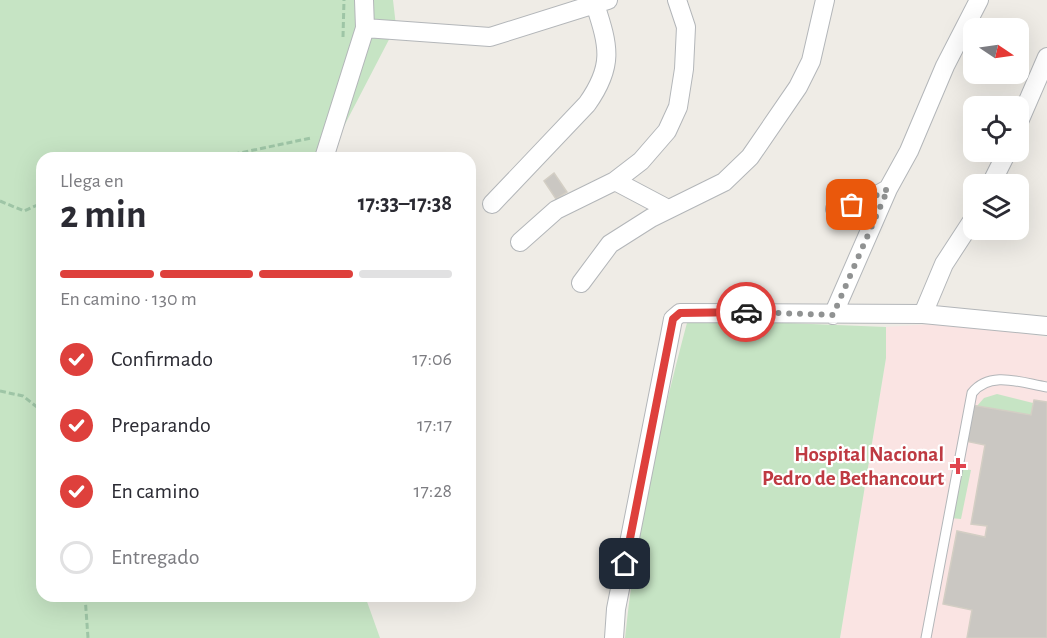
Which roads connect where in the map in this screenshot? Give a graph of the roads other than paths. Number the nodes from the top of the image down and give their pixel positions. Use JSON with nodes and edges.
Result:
{"nodes":[{"id":1,"x":363,"y":0,"type":"edge"},
{"id":2,"x":678,"y":0,"type":"edge"},
{"id":3,"x":825,"y":0,"type":"edge"},
{"id":4,"x":979,"y":0,"type":"edge"},
{"id":5,"x":603,"y":1,"type":"edge"},
{"id":6,"x":365,"y":28,"type":"junction"},
{"id":7,"x":1047,"y":57,"type":"edge"},
{"id":8,"x":1029,"y":99,"type":"edge"},
{"id":9,"x":326,"y":152,"type":"edge"},
{"id":10,"x":615,"y":181,"type":"junction"},
{"id":11,"x":888,"y":189,"type":"junction"},
{"id":12,"x":492,"y":204,"type":"dead end"},
{"id":13,"x":668,"y":209,"type":"junction"},
{"id":14,"x":834,"y":209,"type":"dead end"},
{"id":15,"x":963,"y":235,"type":"edge"},
{"id":16,"x":520,"y":242,"type":"dead end"},
{"id":17,"x":581,"y":283,"type":"dead end"},
{"id":18,"x":923,"y":314,"type":"junction"},
{"id":19,"x":833,"y":315,"type":"junction"},
{"id":20,"x":1047,"y":326,"type":"edge"},
{"id":21,"x":1047,"y":387,"type":"edge"},
{"id":22,"x":614,"y":638,"type":"edge"},
{"id":23,"x":926,"y":638,"type":"edge"}],
"edges":[{"from":1,"to":6,"type":"street"},
{"from":2,"to":10,"type":"street"},
{"from":3,"to":13,"type":"street"},
{"from":4,"to":11,"type":"street"},
{"from":5,"to":6,"type":"street"},
{"from":5,"to":12,"type":"street"},
{"from":6,"to":9,"type":"street"},
{"from":7,"to":8,"type":"street"},
{"from":10,"to":13,"type":"street"},
{"from":10,"to":16,"type":"street"},
{"from":11,"to":14,"type":"street"},
{"from":11,"to":19,"type":"street"},
{"from":13,"to":17,"type":"street"},
{"from":15,"to":18,"type":"street"},
{"from":18,"to":19,"type":"street"},
{"from":18,"to":20,"type":"street"},
{"from":19,"to":22,"type":"street"},
{"from":21,"to":23,"type":"lane"}]}
